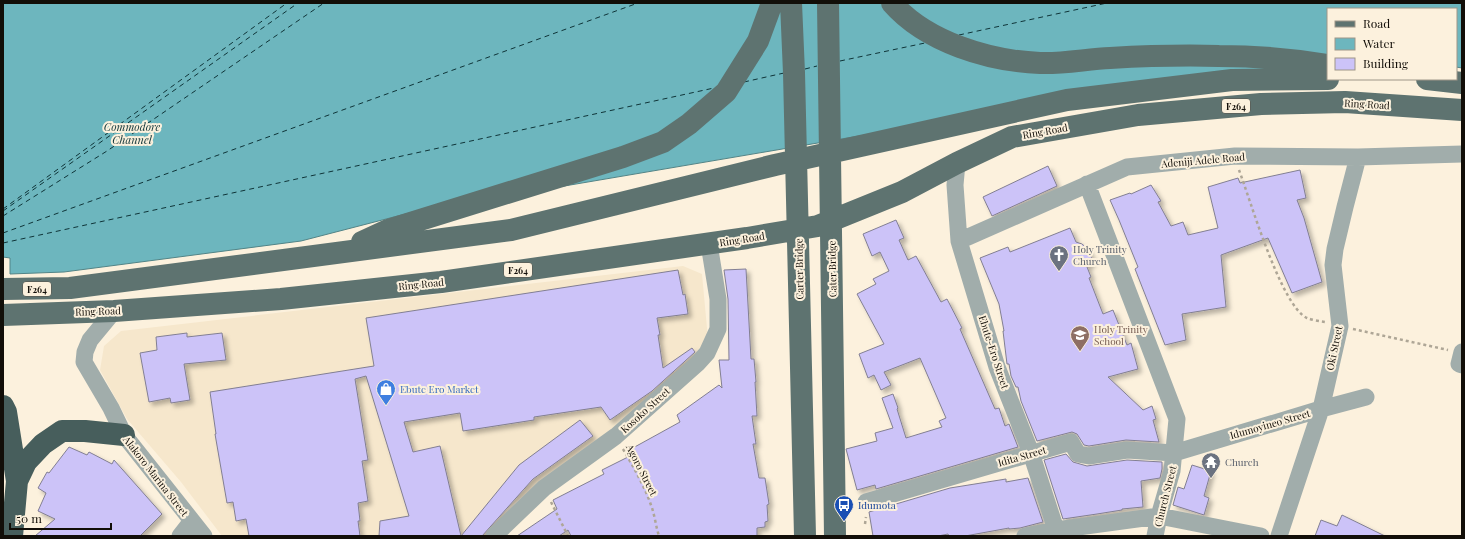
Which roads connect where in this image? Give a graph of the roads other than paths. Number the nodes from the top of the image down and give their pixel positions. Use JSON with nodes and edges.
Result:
{"nodes":[{"id":1,"x":772,"y":3,"type":"edge"},
{"id":2,"x":791,"y":3,"type":"edge"},
{"id":3,"x":828,"y":3,"type":"edge"},
{"id":4,"x":892,"y":3,"type":"edge"},
{"id":5,"x":1327,"y":65,"type":"edge"},
{"id":6,"x":1327,"y":79,"type":"edge"},
{"id":7,"x":1436,"y":80,"type":"edge"},
{"id":8,"x":1462,"y":83,"type":"edge"},
{"id":9,"x":1462,"y":110,"type":"edge"},
{"id":10,"x":1462,"y":154,"type":"edge"},
{"id":11,"x":1358,"y":156,"type":"junction"},
{"id":12,"x":957,"y":163,"type":"junction"},
{"id":13,"x":1087,"y":184,"type":"junction"},
{"id":14,"x":959,"y":241,"type":"junction"},
{"id":15,"x":709,"y":244,"type":"junction"},
{"id":16,"x":341,"y":252,"type":"junction"},
{"id":17,"x":3,"y":289,"type":"edge"},
{"id":18,"x":114,"y":311,"type":"junction"},
{"id":19,"x":3,"y":315,"type":"edge"},
{"id":20,"x":1366,"y":397,"type":"dead end"},
{"id":21,"x":3,"y":406,"type":"edge"},
{"id":22,"x":1321,"y":409,"type":"junction"},
{"id":23,"x":124,"y":435,"type":"junction"},
{"id":24,"x":1031,"y":453,"type":"junction"},
{"id":25,"x":1174,"y":453,"type":"junction"},
{"id":26,"x":17,"y":481,"type":"junction"},
{"id":27,"x":866,"y":502,"type":"dead end"},
{"id":28,"x":1159,"y":516,"type":"junction"},
{"id":29,"x":191,"y":522,"type":"junction"},
{"id":30,"x":9,"y":533,"type":"edge"},
{"id":31,"x":1057,"y":533,"type":"edge"},
{"id":32,"x":180,"y":536,"type":"edge"},
{"id":33,"x":204,"y":536,"type":"edge"},
{"id":34,"x":494,"y":536,"type":"edge"},
{"id":35,"x":805,"y":536,"type":"edge"},
{"id":36,"x":835,"y":536,"type":"edge"},
{"id":37,"x":1025,"y":536,"type":"edge"},
{"id":38,"x":1155,"y":536,"type":"edge"},
{"id":39,"x":1261,"y":536,"type":"edge"},
{"id":40,"x":1279,"y":536,"type":"edge"}],
"edges":[{"from":1,"to":16,"type":"main road"},
{"from":2,"to":35,"type":"main road","name":"Carter Bridge"},
{"from":3,"to":36,"type":"main road","name":"Cater Bridge"},
{"from":4,"to":5,"type":"main road"},
{"from":6,"to":16,"type":"main road","number":"F264"},
{"from":7,"to":8,"type":"main road"},
{"from":9,"to":12,"type":"main road","name":"Ring Road","number":"F264"},
{"from":10,"to":11,"type":"street","name":"Adeniji Adele Road"},
{"from":11,"to":13,"type":"street","name":"Adeniji Adele Road"},
{"from":11,"to":22,"type":"street","name":"Oki Street"},
{"from":12,"to":14,"type":"street","name":"Ebute-Ero Street"},
{"from":12,"to":15,"type":"main road","name":"Ring Road","number":"F264"},
{"from":13,"to":14,"type":"street","name":"Adeniji Adele Road"},
{"from":13,"to":25,"type":"street","name":"Church Street"},
{"from":14,"to":24,"type":"street","name":"Ebute-Ero Street"},
{"from":15,"to":18,"type":"main road","name":"Ring Road","number":"F264"},
{"from":15,"to":34,"type":"street","name":"Kosoko Street"},
{"from":16,"to":17,"type":"main road","number":"F264"},
{"from":18,"to":19,"type":"main road","name":"Ring Road","number":"F264"},
{"from":18,"to":23,"type":"street","name":"Alakoro Marina Street"},
{"from":20,"to":22,"type":"street","name":"Idumoyineo Street"},
{"from":21,"to":26,"type":"highway"},
{"from":22,"to":25,"type":"street","name":"Idumoyineo Street"},
{"from":22,"to":40,"type":"street","name":"Oki Street"},
{"from":23,"to":26,"type":"highway"},
{"from":23,"to":29,"type":"street","name":"Alakoro Marina Street"},
{"from":24,"to":25,"type":"street","name":"Idita Street"},
{"from":24,"to":27,"type":"street","name":"Idita Street"},
{"from":24,"to":31,"type":"street","name":"Ebute-Ero Street"},
{"from":25,"to":28,"type":"street","name":"Church Street"},
{"from":26,"to":30,"type":"highway"},
{"from":28,"to":31,"type":"street"},
{"from":28,"to":38,"type":"street","name":"Church Street"},
{"from":28,"to":39,"type":"street"},
{"from":29,"to":32,"type":"street"},
{"from":29,"to":33,"type":"street","name":"Alakoro Marina Street"},
{"from":31,"to":37,"type":"street"}]}
